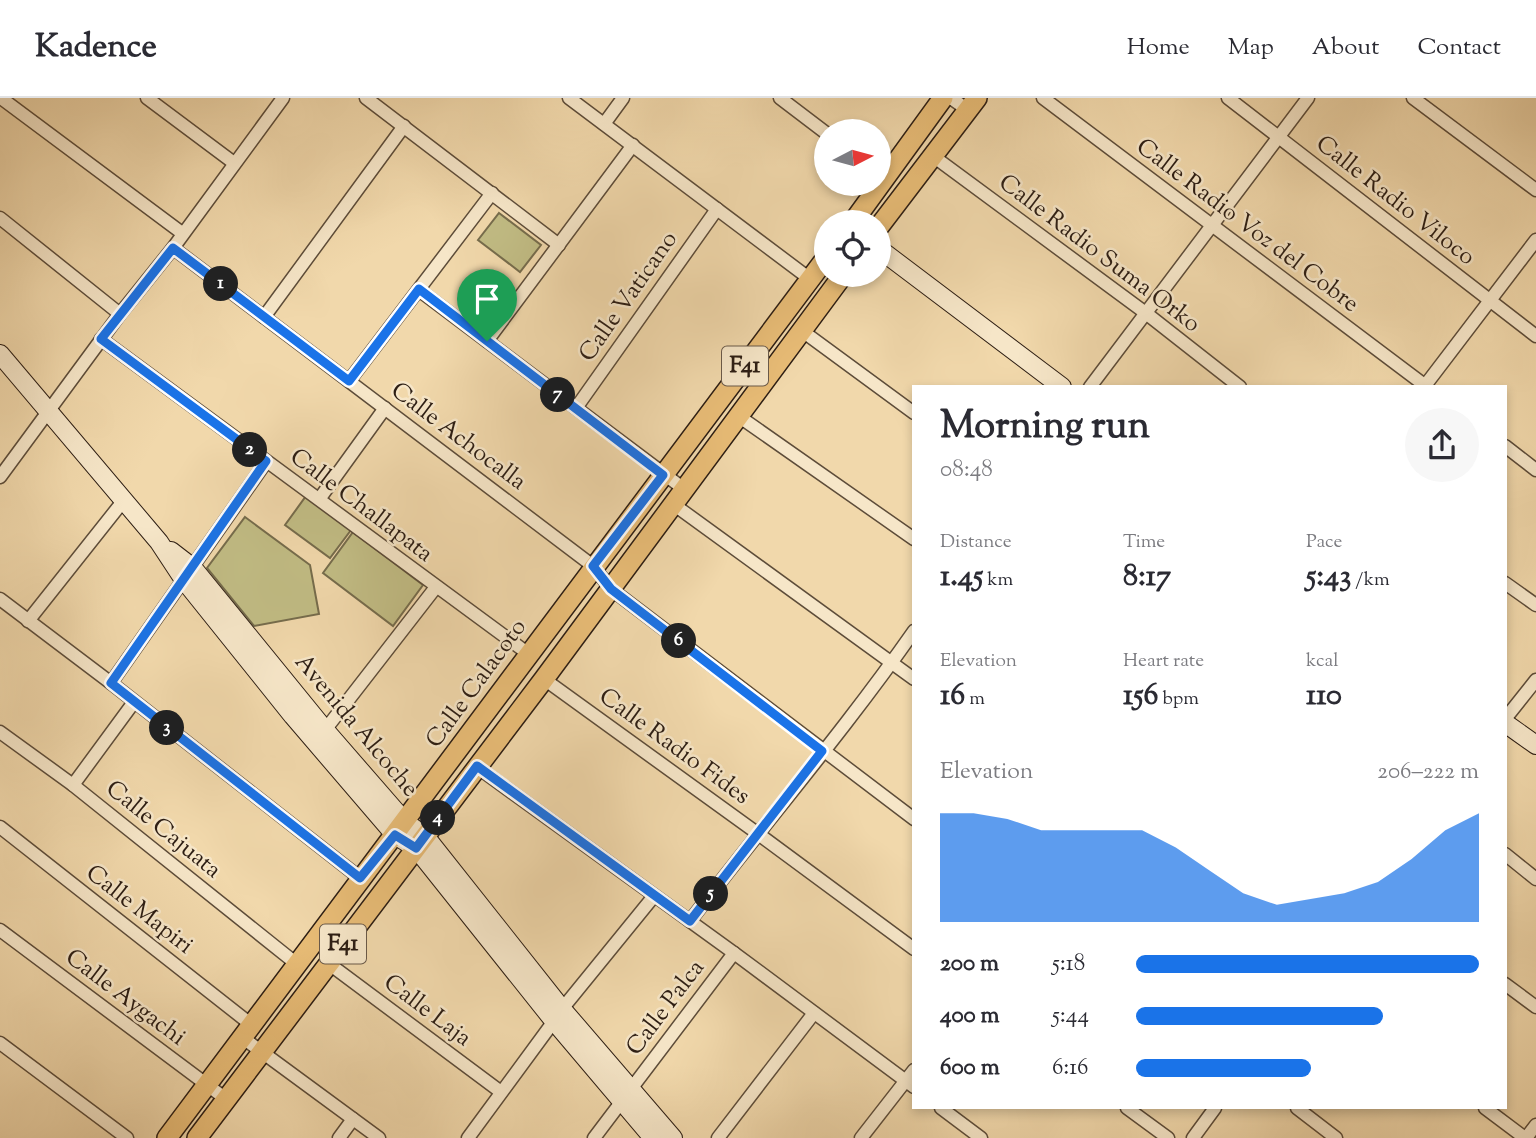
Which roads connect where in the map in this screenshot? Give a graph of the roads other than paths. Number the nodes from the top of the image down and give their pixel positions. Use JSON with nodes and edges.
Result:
{"nodes":[{"id":1,"x":1,"y":98,"type":"edge"},
{"id":2,"x":148,"y":98,"type":"edge"},
{"id":3,"x":283,"y":98,"type":"edge"},
{"id":4,"x":366,"y":98,"type":"edge"},
{"id":5,"x":569,"y":98,"type":"edge"},
{"id":6,"x":622,"y":98,"type":"edge"},
{"id":7,"x":780,"y":98,"type":"edge"},
{"id":8,"x":943,"y":98,"type":"edge"},
{"id":9,"x":951,"y":98,"type":"edge"},
{"id":10,"x":1043,"y":98,"type":"edge"},
{"id":11,"x":1228,"y":98,"type":"edge"},
{"id":12,"x":1308,"y":98,"type":"edge"},
{"id":13,"x":1413,"y":98,"type":"edge"},
{"id":14,"x":972,"y":104,"type":"edge"},
{"id":15,"x":604,"y":124,"type":"junction"},
{"id":16,"x":814,"y":124,"type":"edge"},
{"id":17,"x":404,"y":126,"type":"junction"},
{"id":18,"x":1279,"y":136,"type":"junction"},
{"id":19,"x":633,"y":145,"type":"junction"},
{"id":20,"x":933,"y":156,"type":"junction"},
{"id":21,"x":234,"y":163,"type":"junction"},
{"id":22,"x":891,"y":164,"type":"edge"},
{"id":23,"x":1536,"y":190,"type":"edge"},
{"id":24,"x":492,"y":193,"type":"junction"},
{"id":25,"x":717,"y":209,"type":"junction"},
{"id":26,"x":891,"y":211,"type":"edge"},
{"id":27,"x":0,"y":218,"type":"edge"},
{"id":28,"x":1212,"y":227,"type":"junction"},
{"id":29,"x":182,"y":233,"type":"junction"},
{"id":30,"x":1536,"y":240,"type":"edge"},
{"id":31,"x":559,"y":246,"type":"junction"},
{"id":32,"x":173,"y":248,"type":"junction"},
{"id":33,"x":891,"y":258,"type":"edge"},
{"id":34,"x":814,"y":274,"type":"edge"},
{"id":35,"x":810,"y":279,"type":"junction"},
{"id":36,"x":834,"y":287,"type":"edge"},
{"id":37,"x":419,"y":289,"type":"junction"},
{"id":38,"x":1489,"y":302,"type":"junction"},
{"id":39,"x":120,"y":314,"type":"junction"},
{"id":40,"x":1147,"y":314,"type":"junction"},
{"id":41,"x":264,"y":317,"type":"junction"},
{"id":42,"x":801,"y":330,"type":"junction"},
{"id":43,"x":1536,"y":336,"type":"edge"},
{"id":44,"x":101,"y":339,"type":"junction"},
{"id":45,"x":487,"y":341,"type":"junction"},
{"id":46,"x":0,"y":354,"type":"edge"},
{"id":47,"x":349,"y":381,"type":"junction"},
{"id":48,"x":1059,"y":385,"type":"edge"},
{"id":49,"x":1092,"y":385,"type":"edge"},
{"id":50,"x":1237,"y":385,"type":"edge"},
{"id":51,"x":1424,"y":385,"type":"edge"},
{"id":52,"x":1426,"y":385,"type":"edge"},
{"id":53,"x":385,"y":408,"type":"junction"},
{"id":54,"x":576,"y":408,"type":"junction"},
{"id":55,"x":48,"y":411,"type":"junction"},
{"id":56,"x":912,"y":411,"type":"edge"},
{"id":57,"x":737,"y":415,"type":"junction"},
{"id":58,"x":1507,"y":448,"type":"edge"},
{"id":59,"x":266,"y":461,"type":"junction"},
{"id":60,"x":1536,"y":470,"type":"edge"},
{"id":61,"x":663,"y":475,"type":"junction"},
{"id":62,"x":0,"y":476,"type":"edge"},
{"id":63,"x":679,"y":497,"type":"junction"},
{"id":64,"x":320,"y":498,"type":"junction"},
{"id":65,"x":124,"y":500,"type":"junction"},
{"id":66,"x":912,"y":538,"type":"edge"},
{"id":67,"x":593,"y":566,"type":"junction"},
{"id":68,"x":188,"y":574,"type":"junction"},
{"id":69,"x":1507,"y":584,"type":"edge"},
{"id":70,"x":436,"y":587,"type":"junction"},
{"id":71,"x":611,"y":589,"type":"junction"},
{"id":72,"x":0,"y":599,"type":"edge"},
{"id":73,"x":1536,"y":606,"type":"edge"},
{"id":74,"x":29,"y":621,"type":"junction"},
{"id":75,"x":912,"y":634,"type":"edge"},
{"id":76,"x":530,"y":655,"type":"junction"},
{"id":77,"x":891,"y":663,"type":"junction"},
{"id":78,"x":912,"y":678,"type":"edge"},
{"id":79,"x":544,"y":679,"type":"junction"},
{"id":80,"x":1536,"y":680,"type":"edge"},
{"id":81,"x":111,"y":683,"type":"junction"},
{"id":82,"x":134,"y":702,"type":"junction"},
{"id":83,"x":1507,"y":718,"type":"edge"},
{"id":84,"x":1507,"y":723,"type":"edge"},
{"id":85,"x":325,"y":730,"type":"junction"},
{"id":86,"x":0,"y":732,"type":"edge"},
{"id":87,"x":1536,"y":746,"type":"edge"},
{"id":88,"x":822,"y":751,"type":"junction"},
{"id":89,"x":477,"y":766,"type":"junction"},
{"id":90,"x":73,"y":785,"type":"junction"},
{"id":91,"x":912,"y":818,"type":"edge"},
{"id":92,"x":0,"y":828,"type":"edge"},
{"id":93,"x":400,"y":828,"type":"junction"},
{"id":94,"x":757,"y":832,"type":"junction"},
{"id":95,"x":421,"y":842,"type":"junction"},
{"id":96,"x":1507,"y":856,"type":"edge"},
{"id":97,"x":360,"y":878,"type":"junction"},
{"id":98,"x":1536,"y":878,"type":"edge"},
{"id":99,"x":654,"y":896,"type":"junction"},
{"id":100,"x":690,"y":921,"type":"junction"},
{"id":101,"x":0,"y":930,"type":"edge"},
{"id":102,"x":912,"y":948,"type":"edge"},
{"id":103,"x":734,"y":953,"type":"junction"},
{"id":104,"x":328,"y":963,"type":"junction"},
{"id":105,"x":298,"y":965,"type":"junction"},
{"id":106,"x":1507,"y":985,"type":"edge"},
{"id":107,"x":1536,"y":1007,"type":"edge"},
{"id":108,"x":814,"y":1013,"type":"junction"},
{"id":109,"x":558,"y":1015,"type":"junction"},
{"id":110,"x":248,"y":1032,"type":"junction"},
{"id":111,"x":0,"y":1043,"type":"edge"},
{"id":112,"x":261,"y":1052,"type":"junction"},
{"id":113,"x":911,"y":1079,"type":"edge"},
{"id":114,"x":206,"y":1085,"type":"junction"},
{"id":115,"x":501,"y":1092,"type":"junction"},
{"id":116,"x":626,"y":1095,"type":"junction"},
{"id":117,"x":226,"y":1099,"type":"junction"},
{"id":118,"x":942,"y":1109,"type":"edge"},
{"id":119,"x":1128,"y":1109,"type":"edge"},
{"id":120,"x":1214,"y":1109,"type":"edge"},
{"id":121,"x":1298,"y":1109,"type":"edge"},
{"id":122,"x":1486,"y":1109,"type":"edge"},
{"id":123,"x":353,"y":1119,"type":"junction"},
{"id":124,"x":1536,"y":1125,"type":"edge"},
{"id":125,"x":128,"y":1138,"type":"edge"},
{"id":126,"x":166,"y":1138,"type":"edge"},
{"id":127,"x":197,"y":1138,"type":"edge"},
{"id":128,"x":339,"y":1138,"type":"edge"},
{"id":129,"x":379,"y":1138,"type":"edge"},
{"id":130,"x":468,"y":1138,"type":"edge"},
{"id":131,"x":594,"y":1138,"type":"edge"},
{"id":132,"x":653,"y":1138,"type":"edge"},
{"id":133,"x":673,"y":1138,"type":"edge"},
{"id":134,"x":718,"y":1138,"type":"edge"},
{"id":135,"x":861,"y":1138,"type":"edge"},
{"id":136,"x":981,"y":1138,"type":"edge"},
{"id":137,"x":1168,"y":1138,"type":"edge"},
{"id":138,"x":1193,"y":1138,"type":"edge"},
{"id":139,"x":1336,"y":1138,"type":"edge"},
{"id":140,"x":1525,"y":1138,"type":"edge"}],
"edges":[{"from":1,"to":29,"type":"street"},
{"from":2,"to":21,"type":"street"},
{"from":3,"to":21,"type":"street"},
{"from":4,"to":17,"type":"street"},
{"from":5,"to":15,"type":"street"},
{"from":6,"to":15,"type":"street"},
{"from":7,"to":16,"type":"street"},
{"from":8,"to":22,"type":"main road"},
{"from":9,"to":14,"type":"street"},
{"from":10,"to":28,"type":"street","name":"Calle Radio Voz del Cobre"},
{"from":11,"to":18,"type":"street","name":"Calle Radio Viloco"},
{"from":12,"to":18,"type":"street"},
{"from":13,"to":23,"type":"street"},
{"from":14,"to":20,"type":"main road"},
{"from":15,"to":19,"type":"street"},
{"from":17,"to":24,"type":"street"},
{"from":17,"to":41,"type":"street"},
{"from":18,"to":28,"type":"street"},
{"from":18,"to":38,"type":"street","name":"Calle Radio Viloco"},
{"from":19,"to":25,"type":"street"},
{"from":19,"to":31,"type":"street"},
{"from":20,"to":26,"type":"main road"},
{"from":20,"to":40,"type":"street","name":"Calle Radio Suma Orko"},
{"from":21,"to":29,"type":"street"},
{"from":24,"to":31,"type":"street"},
{"from":24,"to":37,"type":"street"},
{"from":25,"to":35,"type":"street"},
{"from":25,"to":54,"type":"street","name":"Calle Vaticano"},
{"from":27,"to":39,"type":"street"},
{"from":28,"to":40,"type":"street"},
{"from":28,"to":51,"type":"street","name":"Calle Radio Voz del Cobre"},
{"from":29,"to":32,"type":"street"},
{"from":30,"to":38,"type":"street"},
{"from":31,"to":45,"type":"street"},
{"from":32,"to":39,"type":"street"},
{"from":32,"to":41,"type":"street","name":"Calle Achocalla"},
{"from":33,"to":48,"type":"street"},
{"from":34,"to":35,"type":"main road","name":"Calle Calacoto","number":"F41"},
{"from":35,"to":61,"type":"main road","name":"Calle Calacoto","number":"F41"},
{"from":36,"to":42,"type":"main road","name":"Calle Calacoto","number":"F41"},
{"from":37,"to":45,"type":"street"},
{"from":37,"to":47,"type":"street"},
{"from":38,"to":43,"type":"street","name":"Calle Radio Viloco"},
{"from":38,"to":52,"type":"street"},
{"from":39,"to":44,"type":"street"},
{"from":40,"to":49,"type":"street"},
{"from":40,"to":50,"type":"street","name":"Calle Radio Suma Orko"},
{"from":41,"to":47,"type":"street","name":"Calle Achocalla"},
{"from":42,"to":56,"type":"street"},
{"from":42,"to":57,"type":"main road","name":"Calle Calacoto","number":"F41"},
{"from":44,"to":55,"type":"street"},
{"from":44,"to":59,"type":"street","name":"Calle Challapata"},
{"from":45,"to":54,"type":"street"},
{"from":46,"to":55,"type":"street","name":"Avenida Alcoche"},
{"from":47,"to":53,"type":"street","name":"Calle Achocalla"},
{"from":53,"to":64,"type":"street"},
{"from":53,"to":67,"type":"street","name":"Calle Achocalla"},
{"from":54,"to":61,"type":"street"},
{"from":55,"to":62,"type":"street"},
{"from":55,"to":65,"type":"street","name":"Avenida Alcoche"},
{"from":57,"to":63,"type":"main road","name":"Calle Calacoto","number":"F41"},
{"from":57,"to":66,"type":"street"},
{"from":58,"to":60,"type":"street"},
{"from":59,"to":64,"type":"street","name":"Calle Challapata"},
{"from":59,"to":68,"type":"street"},
{"from":61,"to":63,"type":"street"},
{"from":61,"to":67,"type":"main road","name":"Calle Calacoto","number":"F41"},
{"from":63,"to":71,"type":"main road","name":"Calle Calacoto","number":"F41"},
{"from":63,"to":77,"type":"street"},
{"from":64,"to":70,"type":"street","name":"Calle Challapata"},
{"from":65,"to":68,"type":"street","name":"Avenida Alcoche"},
{"from":65,"to":74,"type":"street"},
{"from":67,"to":71,"type":"street","name":"Calle Achocalla"},
{"from":67,"to":76,"type":"main road","name":"Calle Calacoto","number":"F41"},
{"from":68,"to":81,"type":"street"},
{"from":68,"to":85,"type":"street","name":"Avenida Alcoche"},
{"from":68,"to":93,"type":"street","name":"Avenida Alcoche"},
{"from":69,"to":73,"type":"street"},
{"from":70,"to":76,"type":"street","name":"Calle Challapata"},
{"from":70,"to":85,"type":"street"},
{"from":71,"to":79,"type":"main road","name":"Calle Calacoto","number":"F41"},
{"from":71,"to":88,"type":"street","name":"Calle Achocalla"},
{"from":72,"to":74,"type":"street"},
{"from":74,"to":81,"type":"street"},
{"from":75,"to":77,"type":"street"},
{"from":76,"to":93,"type":"main road","name":"Calle Calacoto","number":"F41"},
{"from":77,"to":78,"type":"street"},
{"from":77,"to":88,"type":"street"},
{"from":79,"to":89,"type":"main road","name":"Calle Calacoto","number":"F41"},
{"from":79,"to":94,"type":"street","name":"Calle Radio Fides"},
{"from":80,"to":83,"type":"street"},
{"from":81,"to":82,"type":"street"},
{"from":82,"to":90,"type":"street"},
{"from":82,"to":97,"type":"street"},
{"from":84,"to":87,"type":"street"},
{"from":85,"to":93,"type":"street","name":"Avenida Alcoche"},
{"from":86,"to":90,"type":"street","name":"Calle Cajuata"},
{"from":88,"to":91,"type":"street","name":"Calle Achocalla"},
{"from":88,"to":94,"type":"street"},
{"from":89,"to":95,"type":"main road","name":"Calle Calacoto","number":"F41"},
{"from":89,"to":99,"type":"street"},
{"from":90,"to":105,"type":"street","name":"Calle Cajuata"},
{"from":92,"to":110,"type":"street","name":"Calle Mapiri"},
{"from":93,"to":95,"type":"street","name":"Avenida Alcoche"},
{"from":93,"to":97,"type":"main road","name":"Calle Calacoto","number":"F41"},
{"from":94,"to":100,"type":"street"},
{"from":94,"to":102,"type":"street","name":"Calle Radio Fides"},
{"from":95,"to":104,"type":"main road","name":"Calle Calacoto","number":"F41"},
{"from":95,"to":109,"type":"street","name":"Avenida Alcoche"},
{"from":96,"to":98,"type":"street"},
{"from":97,"to":105,"type":"main road","name":"Calle Calacoto","number":"F41"},
{"from":99,"to":100,"type":"street"},
{"from":99,"to":109,"type":"street"},
{"from":100,"to":103,"type":"street"},
{"from":101,"to":114,"type":"street","name":"Calle Aygachi"},
{"from":103,"to":108,"type":"street"},
{"from":103,"to":116,"type":"street","name":"Calle Palca"},
{"from":104,"to":112,"type":"main road","name":"Calle Calacoto","number":"F41"},
{"from":104,"to":115,"type":"street","name":"Calle Laja"},
{"from":105,"to":110,"type":"main road","name":"Calle Calacoto","number":"F41"},
{"from":106,"to":107,"type":"street"},
{"from":108,"to":113,"type":"street"},
{"from":108,"to":134,"type":"street"},
{"from":109,"to":115,"type":"street"},
{"from":109,"to":116,"type":"street","name":"Avenida Alcoche"},
{"from":110,"to":112,"type":"street","name":"Calle Mapiri"},
{"from":110,"to":114,"type":"main road","name":"Calle Calacoto","number":"F41"},
{"from":111,"to":125,"type":"street"},
{"from":112,"to":117,"type":"main road","name":"Calle Calacoto","number":"F41"},
{"from":112,"to":123,"type":"street","name":"Calle Mapiri"},
{"from":113,"to":135,"type":"street"},
{"from":114,"to":117,"type":"street","name":"Calle Aygachi"},
{"from":114,"to":126,"type":"main road","name":"Calle Calacoto","number":"F41"},
{"from":115,"to":130,"type":"street"},
{"from":116,"to":131,"type":"street","name":"Calle Palca"},
{"from":116,"to":132,"type":"street","name":"Avenida Alcoche"},
{"from":116,"to":133,"type":"street","name":"Avenida Alcoche"},
{"from":117,"to":127,"type":"main road","name":"Calle Calacoto","number":"F41"},
{"from":118,"to":136,"type":"street"},
{"from":119,"to":137,"type":"street"},
{"from":120,"to":138,"type":"street"},
{"from":121,"to":139,"type":"street"},
{"from":122,"to":140,"type":"street"},
{"from":123,"to":128,"type":"street"},
{"from":123,"to":129,"type":"street","name":"Calle Mapiri"},
{"from":124,"to":140,"type":"street"}]}
